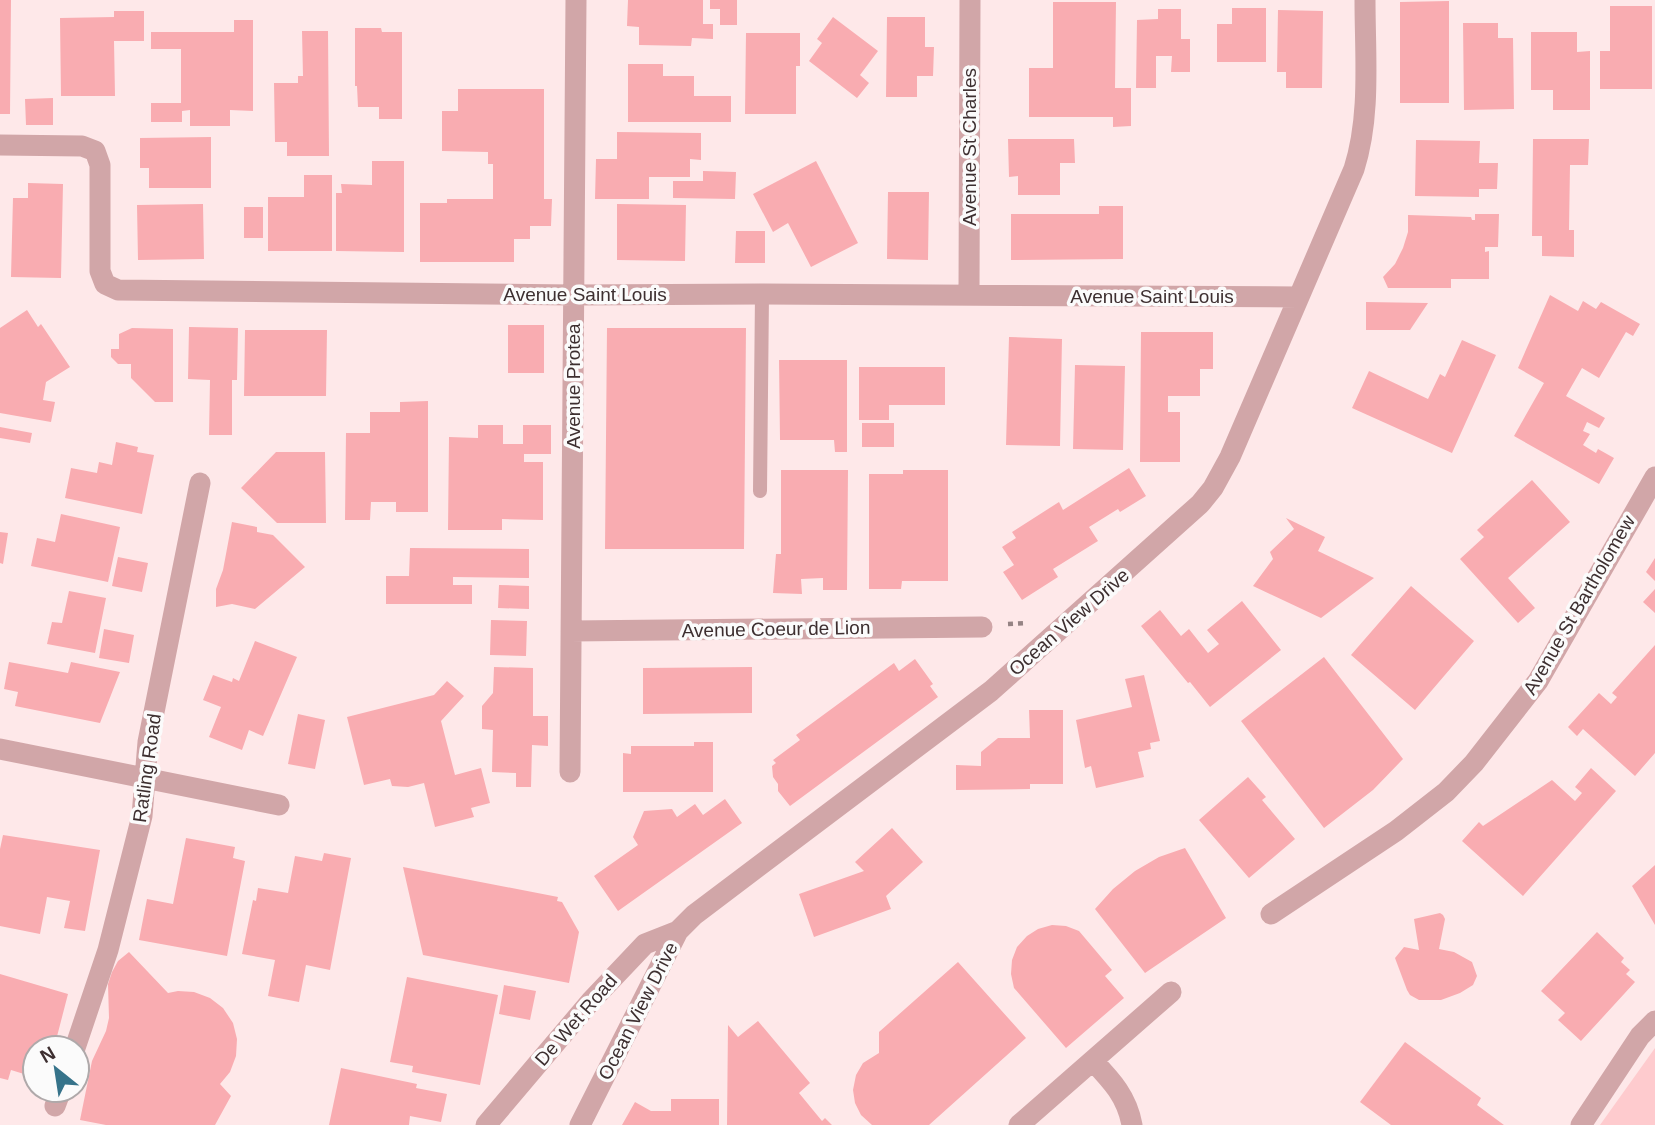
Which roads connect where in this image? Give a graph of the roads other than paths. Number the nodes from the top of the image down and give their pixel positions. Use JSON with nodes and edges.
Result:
{"nodes":[{"id":1,"x":576,"y":0,"type":"edge"},
{"id":2,"x":970,"y":0,"type":"edge"},
{"id":3,"x":1365,"y":0,"type":"edge"},
{"id":4,"x":0,"y":145,"type":"edge"},
{"id":5,"x":762,"y":293,"type":"junction"},
{"id":6,"x":969,"y":294,"type":"junction"},
{"id":7,"x":574,"y":295,"type":"junction"},
{"id":8,"x":1298,"y":298,"type":"junction"},
{"id":9,"x":1655,"y":477,"type":"edge"},
{"id":10,"x":200,"y":483,"type":"dead end"},
{"id":11,"x":760,"y":491,"type":"dead end"},
{"id":12,"x":982,"y":627,"type":"dead end"},
{"id":13,"x":571,"y":631,"type":"junction"},
{"id":14,"x":0,"y":749,"type":"edge"},
{"id":15,"x":569,"y":772,"type":"dead end"},
{"id":16,"x":146,"y":779,"type":"junction"},
{"id":17,"x":279,"y":805,"type":"dead end"},
{"id":18,"x":1271,"y":914,"type":"dead end"},
{"id":19,"x":678,"y":931,"type":"junction"},
{"id":20,"x":1171,"y":992,"type":"dead end"},
{"id":21,"x":1655,"y":1021,"type":"edge"},
{"id":22,"x":79,"y":1034,"type":"edge"},
{"id":23,"x":1093,"y":1061,"type":"junction"},
{"id":24,"x":486,"y":1125,"type":"edge"},
{"id":25,"x":580,"y":1125,"type":"edge"},
{"id":26,"x":1019,"y":1125,"type":"edge"},
{"id":27,"x":1132,"y":1125,"type":"edge"},
{"id":28,"x":1581,"y":1125,"type":"edge"}],
"edges":[{"from":1,"to":7,"type":"street","name":"Avenue Protea"},
{"from":2,"to":6,"type":"street","name":"Avenue St Charles"},
{"from":3,"to":8,"type":"street","name":"Ocean View Drive"},
{"from":4,"to":7,"type":"street","name":"Avenue Saint Louis"},
{"from":5,"to":6,"type":"street","name":"Avenue Saint Louis"},
{"from":5,"to":7,"type":"street","name":"Avenue Saint Louis"},
{"from":5,"to":11,"type":"lane"},
{"from":6,"to":8,"type":"street","name":"Avenue Saint Louis"},
{"from":7,"to":13,"type":"street","name":"Avenue Protea"},
{"from":8,"to":19,"type":"street","name":"Ocean View Drive"},
{"from":9,"to":18,"type":"street","name":"Avenue St Bartholomew"},
{"from":10,"to":16,"type":"street","name":"Ratling Road"},
{"from":12,"to":13,"type":"street","name":"Avenue Coeur de Lion"},
{"from":13,"to":15,"type":"street","name":"Avenue Protea"},
{"from":14,"to":16,"type":"street"},
{"from":16,"to":17,"type":"street"},
{"from":16,"to":22,"type":"street","name":"Ratling Road"},
{"from":19,"to":24,"type":"street","name":"De Wet Road"},
{"from":19,"to":25,"type":"street","name":"Ocean View Drive"},
{"from":20,"to":23,"type":"street"},
{"from":21,"to":28,"type":"street"},
{"from":23,"to":26,"type":"street"},
{"from":23,"to":27,"type":"street"}]}
